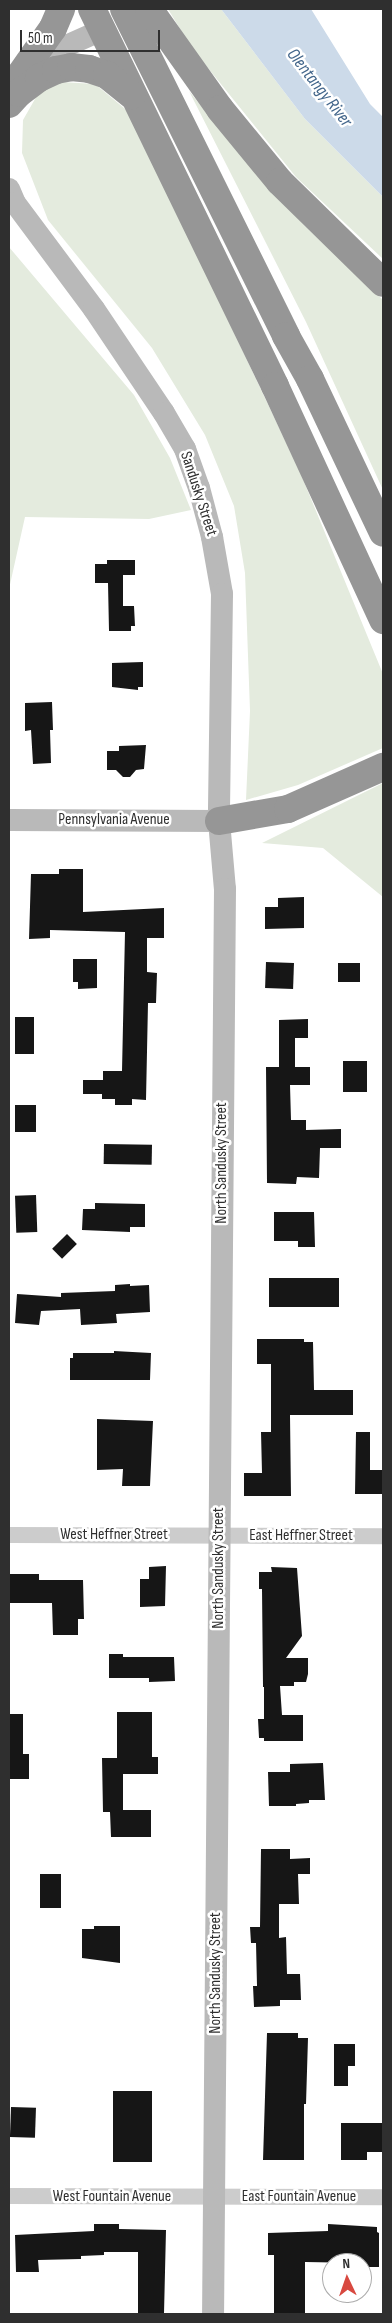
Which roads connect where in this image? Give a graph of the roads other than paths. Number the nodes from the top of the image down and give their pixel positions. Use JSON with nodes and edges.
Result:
{"nodes":[{"id":1,"x":61,"y":9,"type":"edge"},
{"id":2,"x":124,"y":9,"type":"edge"},
{"id":3,"x":149,"y":9,"type":"edge"},
{"id":4,"x":97,"y":19,"type":"edge"},
{"id":5,"x":150,"y":59,"type":"junction"},
{"id":6,"x":9,"y":97,"type":"edge"},
{"id":7,"x":136,"y":99,"type":"junction"},
{"id":8,"x":9,"y":103,"type":"edge"},
{"id":9,"x":9,"y":189,"type":"edge"},
{"id":10,"x":383,"y":283,"type":"edge"},
{"id":11,"x":383,"y":533,"type":"edge"},
{"id":12,"x":383,"y":620,"type":"edge"},
{"id":13,"x":383,"y":767,"type":"edge"},
{"id":14,"x":9,"y":820,"type":"edge"},
{"id":15,"x":219,"y":821,"type":"junction"},
{"id":16,"x":9,"y":1535,"type":"edge"},
{"id":17,"x":219,"y":1536,"type":"junction"},
{"id":18,"x":383,"y":1536,"type":"edge"},
{"id":19,"x":9,"y":2196,"type":"edge"},
{"id":20,"x":214,"y":2197,"type":"junction"},
{"id":21,"x":383,"y":2197,"type":"edge"},
{"id":22,"x":213,"y":2314,"type":"edge"}],
"edges":[{"from":1,"to":6,"type":"highway"},
{"from":2,"to":5,"type":"highway"},
{"from":3,"to":10,"type":"highway"},
{"from":4,"to":5,"type":"highway"},
{"from":4,"to":7,"type":"highway"},
{"from":4,"to":8,"type":"street"},
{"from":5,"to":11,"type":"highway"},
{"from":7,"to":8,"type":"highway"},
{"from":7,"to":12,"type":"highway"},
{"from":9,"to":15,"type":"street","name":"Sandusky Street"},
{"from":13,"to":15,"type":"highway"},
{"from":14,"to":15,"type":"street","name":"Pennsylvania Avenue"},
{"from":15,"to":17,"type":"street","name":"North Sandusky Street"},
{"from":16,"to":17,"type":"street","name":"West Heffner Street"},
{"from":17,"to":18,"type":"street","name":"East Heffner Street"},
{"from":17,"to":20,"type":"street","name":"North Sandusky Street"},
{"from":19,"to":20,"type":"street","name":"West Fountain Avenue"},
{"from":20,"to":21,"type":"street","name":"East Fountain Avenue"},
{"from":20,"to":22,"type":"street","name":"North Sandusky Street"}]}
